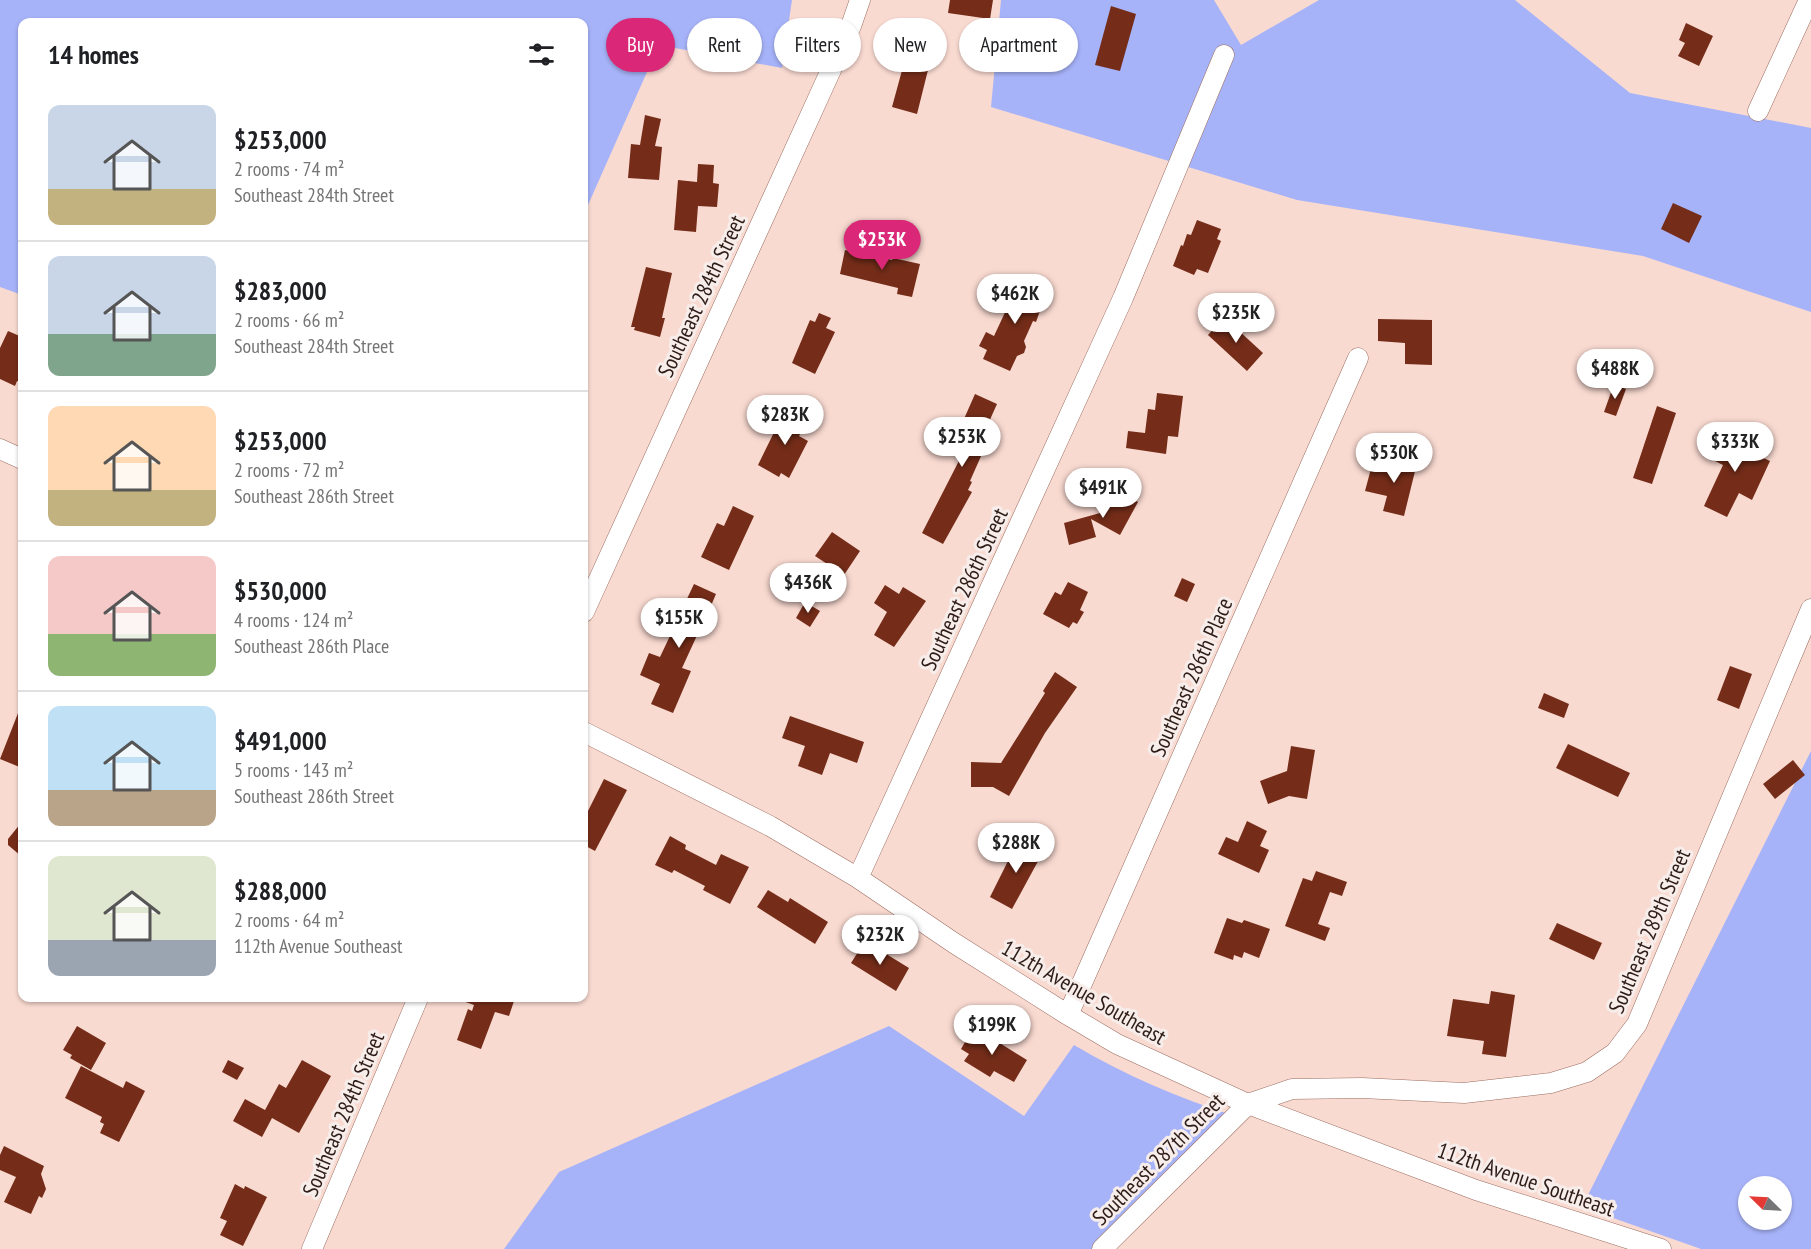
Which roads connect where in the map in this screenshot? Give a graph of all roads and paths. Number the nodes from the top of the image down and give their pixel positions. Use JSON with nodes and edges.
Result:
{"nodes":[{"id":1,"x":860,"y":0,"type":"edge"},
{"id":2,"x":1809,"y":0,"type":"edge"},
{"id":3,"x":1224,"y":55,"type":"dead end"},
{"id":4,"x":1758,"y":111,"type":"dead end"},
{"id":5,"x":1359,"y":358,"type":"dead end"},
{"id":6,"x":0,"y":449,"type":"edge"},
{"id":7,"x":18,"y":457,"type":"edge"},
{"id":8,"x":588,"y":603,"type":"edge"},
{"id":9,"x":1811,"y":609,"type":"edge"},
{"id":10,"x":588,"y":734,"type":"edge"},
{"id":11,"x":858,"y":878,"type":"junction"},
{"id":12,"x":416,"y":1002,"type":"edge"},
{"id":13,"x":1068,"y":1015,"type":"junction"},
{"id":14,"x":1248,"y":1104,"type":"junction"},
{"id":15,"x":312,"y":1249,"type":"edge"},
{"id":16,"x":1102,"y":1249,"type":"edge"},
{"id":17,"x":1661,"y":1249,"type":"edge"}],
"edges":[{"from":1,"to":8,"type":"street","name":"Southeast 284th Street"},
{"from":2,"to":4,"type":"street"},
{"from":3,"to":11,"type":"street","name":"Southeast 286th Street"},
{"from":5,"to":13,"type":"street","name":"Southeast 286th Place"},
{"from":6,"to":7,"type":"street"},
{"from":9,"to":14,"type":"street","name":"Southeast 289th Street"},
{"from":10,"to":11,"type":"street","name":"112th Avenue Southeast"},
{"from":11,"to":13,"type":"street","name":"112th Avenue Southeast"},
{"from":12,"to":15,"type":"street","name":"Southeast 284th Street"},
{"from":13,"to":14,"type":"street","name":"112th Avenue Southeast"},
{"from":14,"to":16,"type":"street","name":"Southeast 287th Street"},
{"from":14,"to":17,"type":"street","name":"112th Avenue Southeast"}]}
